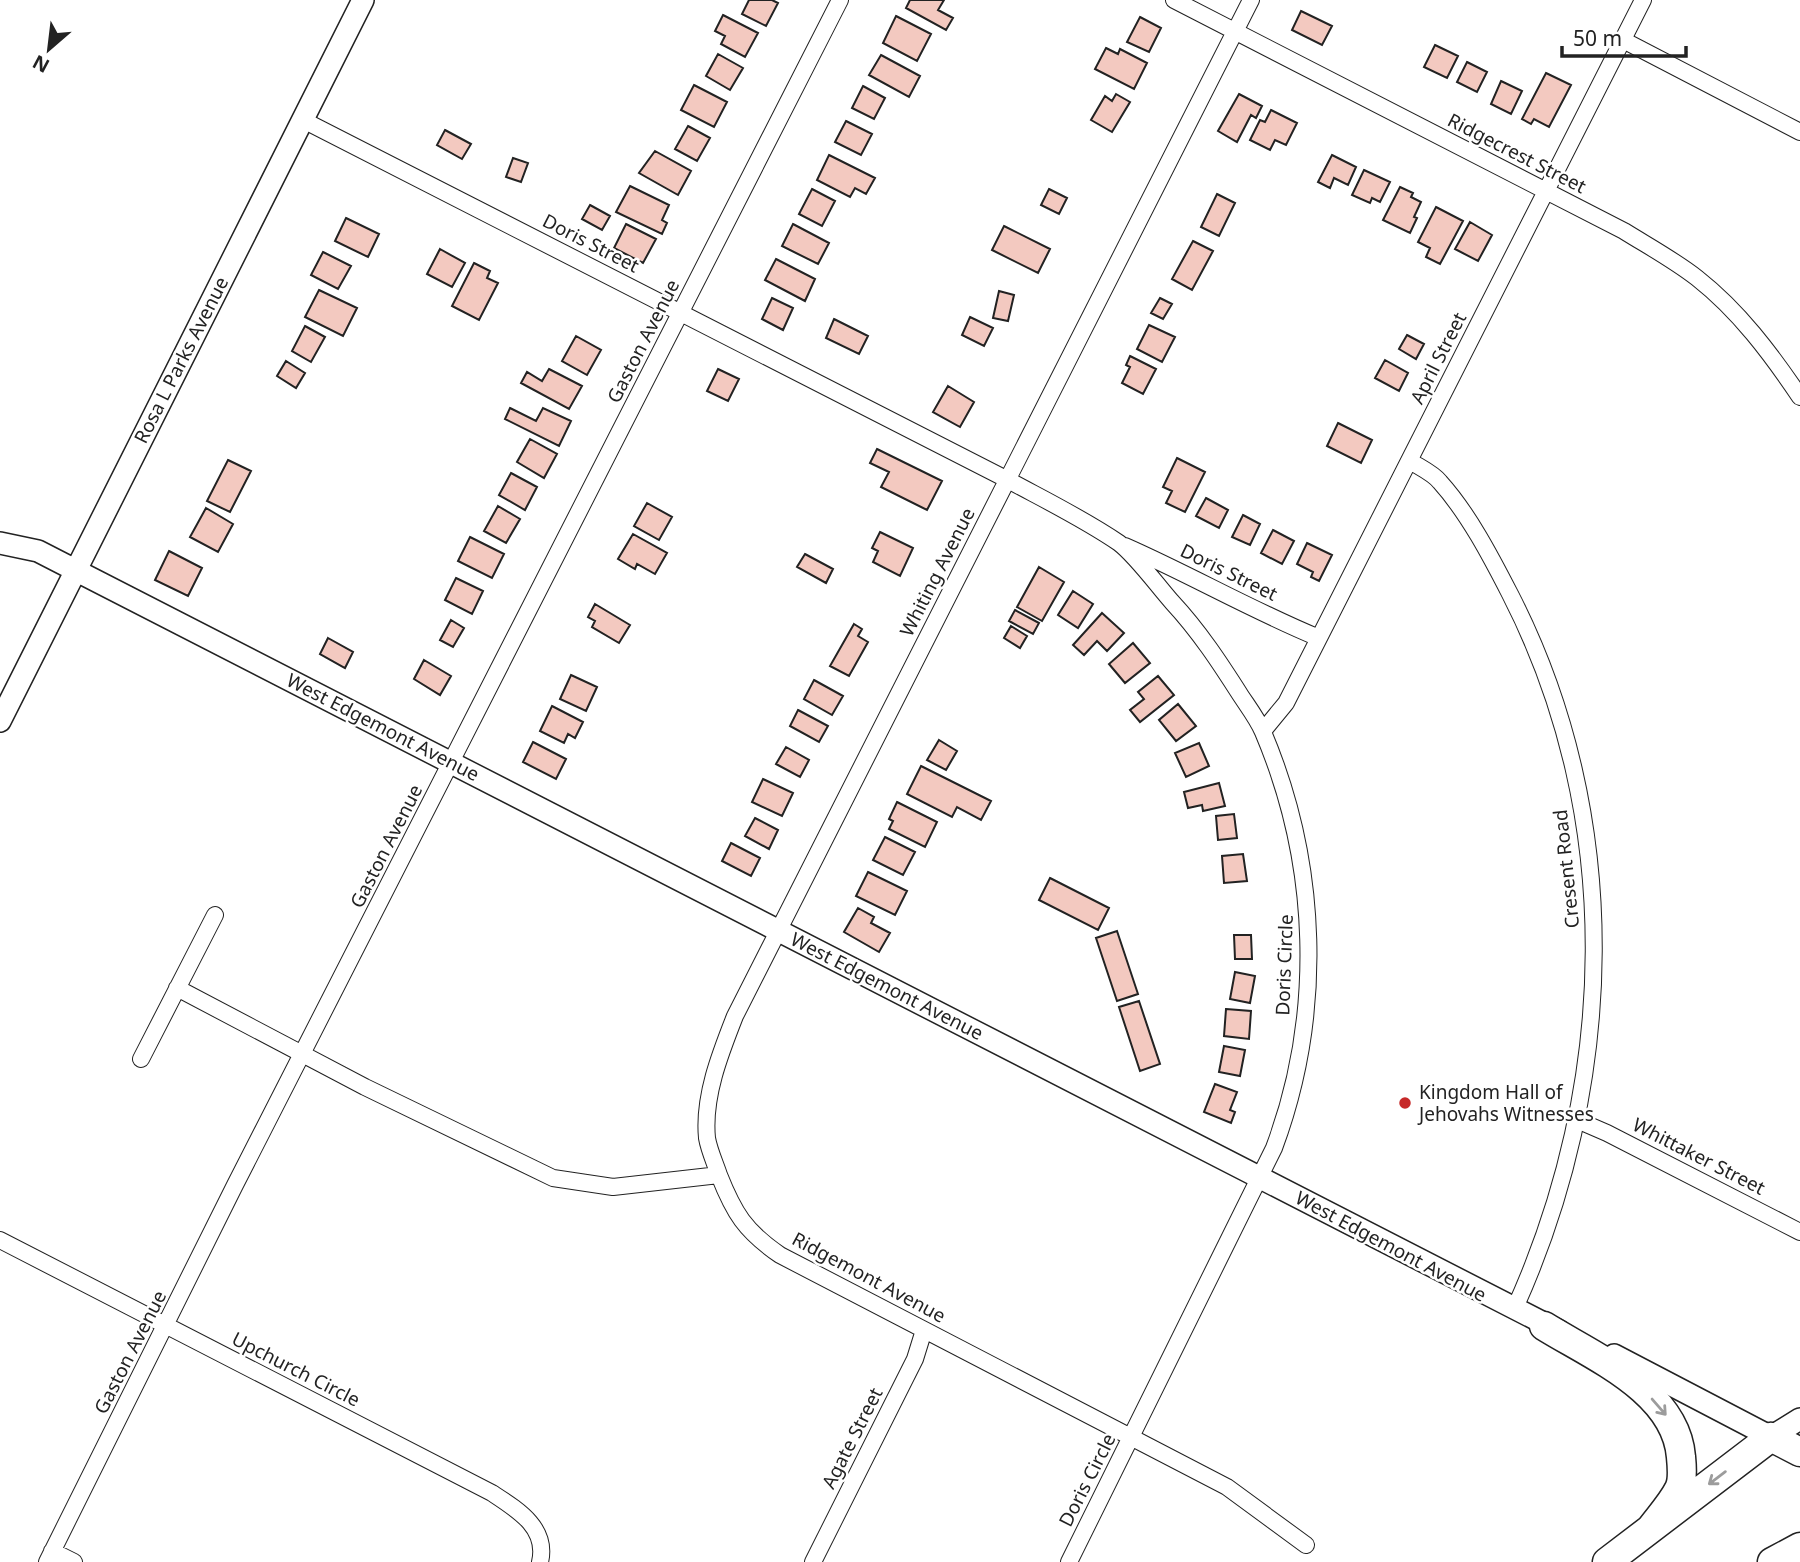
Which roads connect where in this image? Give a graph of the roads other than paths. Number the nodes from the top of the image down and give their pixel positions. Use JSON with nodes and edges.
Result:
{"nodes":[{"id":1,"x":363,"y":0,"type":"edge"},
{"id":2,"x":840,"y":0,"type":"edge"},
{"id":3,"x":1174,"y":0,"type":"edge"},
{"id":4,"x":1251,"y":0,"type":"edge"},
{"id":5,"x":1643,"y":0,"type":"edge"},
{"id":6,"x":1235,"y":32,"type":"junction"},
{"id":7,"x":1623,"y":40,"type":"junction"},
{"id":8,"x":303,"y":120,"type":"junction"},
{"id":9,"x":1800,"y":131,"type":"edge"},
{"id":10,"x":1546,"y":191,"type":"junction"},
{"id":11,"x":681,"y":313,"type":"junction"},
{"id":12,"x":1800,"y":397,"type":"edge"},
{"id":13,"x":1409,"y":461,"type":"junction"},
{"id":14,"x":1008,"y":480,"type":"junction"},
{"id":15,"x":0,"y":543,"type":"edge"},
{"id":16,"x":1121,"y":544,"type":"junction"},
{"id":17,"x":75,"y":569,"type":"junction"},
{"id":18,"x":1320,"y":638,"type":"junction"},
{"id":19,"x":0,"y":721,"type":"edge"},
{"id":20,"x":1263,"y":731,"type":"junction"},
{"id":21,"x":452,"y":763,"type":"junction"},
{"id":22,"x":215,"y":915,"type":"dead end"},
{"id":23,"x":778,"y":930,"type":"junction"},
{"id":24,"x":177,"y":988,"type":"junction"},
{"id":25,"x":303,"y":1053,"type":"junction"},
{"id":26,"x":141,"y":1059,"type":"dead end"},
{"id":27,"x":1577,"y":1120,"type":"junction"},
{"id":28,"x":719,"y":1175,"type":"junction"},
{"id":29,"x":1259,"y":1176,"type":"junction"},
{"id":30,"x":1800,"y":1232,"type":"edge"},
{"id":31,"x":0,"y":1240,"type":"edge"},
{"id":32,"x":1514,"y":1310,"type":"junction"},
{"id":33,"x":1544,"y":1325,"type":"junction"},
{"id":34,"x":167,"y":1326,"type":"junction"},
{"id":35,"x":924,"y":1330,"type":"junction"},
{"id":36,"x":1800,"y":1419,"type":"edge"},
{"id":37,"x":1132,"y":1437,"type":"junction"},
{"id":38,"x":1772,"y":1437,"type":"junction"},
{"id":39,"x":1800,"y":1452,"type":"edge"},
{"id":40,"x":1651,"y":1528,"type":"junction"},
{"id":41,"x":1306,"y":1545,"type":"dead end"},
{"id":42,"x":1800,"y":1547,"type":"edge"},
{"id":43,"x":50,"y":1557,"type":"edge"},
{"id":44,"x":74,"y":1562,"type":"edge"},
{"id":45,"x":540,"y":1562,"type":"edge"},
{"id":46,"x":813,"y":1562,"type":"edge"},
{"id":47,"x":1069,"y":1562,"type":"edge"},
{"id":48,"x":1607,"y":1562,"type":"edge"},
{"id":49,"x":1772,"y":1562,"type":"edge"}],
"edges":[{"from":1,"to":8,"type":"street","name":"Rosa L Parks Avenue"},
{"from":2,"to":11,"type":"street","name":"Gaston Avenue"},
{"from":3,"to":6,"type":"street","name":"Ridgecrest Street"},
{"from":4,"to":6,"type":"street","name":"Whiting Avenue"},
{"from":5,"to":7,"type":"street","name":"April Street"},
{"from":6,"to":10,"type":"street","name":"Ridgecrest Street"},
{"from":6,"to":14,"type":"street","name":"Whiting Avenue"},
{"from":7,"to":9,"type":"street"},
{"from":7,"to":10,"type":"street","name":"April Street"},
{"from":8,"to":11,"type":"street","name":"Doris Street"},
{"from":8,"to":17,"type":"street","name":"Rosa L Parks Avenue"},
{"from":10,"to":12,"type":"street","name":"Ridgecrest Street"},
{"from":10,"to":13,"type":"street","name":"April Street"},
{"from":11,"to":14,"type":"street","name":"Doris Street"},
{"from":11,"to":21,"type":"street","name":"Gaston Avenue"},
{"from":13,"to":18,"type":"street","name":"April Street"},
{"from":13,"to":27,"type":"street","name":"Cresent Road"},
{"from":14,"to":16,"type":"street","name":"Doris Circle"},
{"from":14,"to":23,"type":"street","name":"Whiting Avenue"},
{"from":15,"to":17,"type":"street","name":"West Edgemont Avenue"},
{"from":16,"to":18,"type":"street","name":"Doris Street"},
{"from":16,"to":20,"type":"street","name":"Doris Circle"},
{"from":17,"to":19,"type":"street","name":"Rosa L Parks Avenue"},
{"from":17,"to":21,"type":"street","name":"West Edgemont Avenue"},
{"from":18,"to":20,"type":"street","name":"April Street"},
{"from":20,"to":29,"type":"street","name":"Doris Circle"},
{"from":21,"to":23,"type":"street","name":"West Edgemont Avenue"},
{"from":21,"to":25,"type":"street","name":"Gaston Avenue"},
{"from":22,"to":24,"type":"street"},
{"from":23,"to":28,"type":"street","name":"Whiting Avenue"},
{"from":23,"to":29,"type":"street","name":"West Edgemont Avenue"},
{"from":24,"to":25,"type":"street"},
{"from":24,"to":26,"type":"street"},
{"from":25,"to":28,"type":"street"},
{"from":25,"to":34,"type":"street","name":"Gaston Avenue"},
{"from":27,"to":30,"type":"street","name":"Whittaker Street"},
{"from":27,"to":32,"type":"street","name":"Cresent Road"},
{"from":28,"to":35,"type":"street","name":"Ridgemont Avenue"},
{"from":29,"to":32,"type":"street","name":"West Edgemont Avenue"},
{"from":29,"to":37,"type":"street","name":"Doris Circle"},
{"from":31,"to":34,"type":"street","name":"Upchurch Circle"},
{"from":32,"to":33,"type":"street","name":"West Edgemont Avenue"},
{"from":33,"to":38,"type":"street","name":"West Edgemont Avenue"},
{"from":33,"to":40,"type":"highway","one_way":true},
{"from":34,"to":43,"type":"street","name":"Gaston Avenue"},
{"from":34,"to":45,"type":"street","name":"Upchurch Circle"},
{"from":35,"to":37,"type":"street","name":"Ridgemont Avenue"},
{"from":35,"to":46,"type":"street","name":"Agate Street"},
{"from":36,"to":38,"type":"street"},
{"from":37,"to":41,"type":"street","name":"Ridgemont Avenue"},
{"from":37,"to":47,"type":"street","name":"Doris Circle"},
{"from":38,"to":39,"type":"highway"},
{"from":38,"to":40,"type":"highway","one_way":true},
{"from":40,"to":48,"type":"highway"},
{"from":42,"to":49,"type":"highway"},
{"from":43,"to":44,"type":"street"}]}
